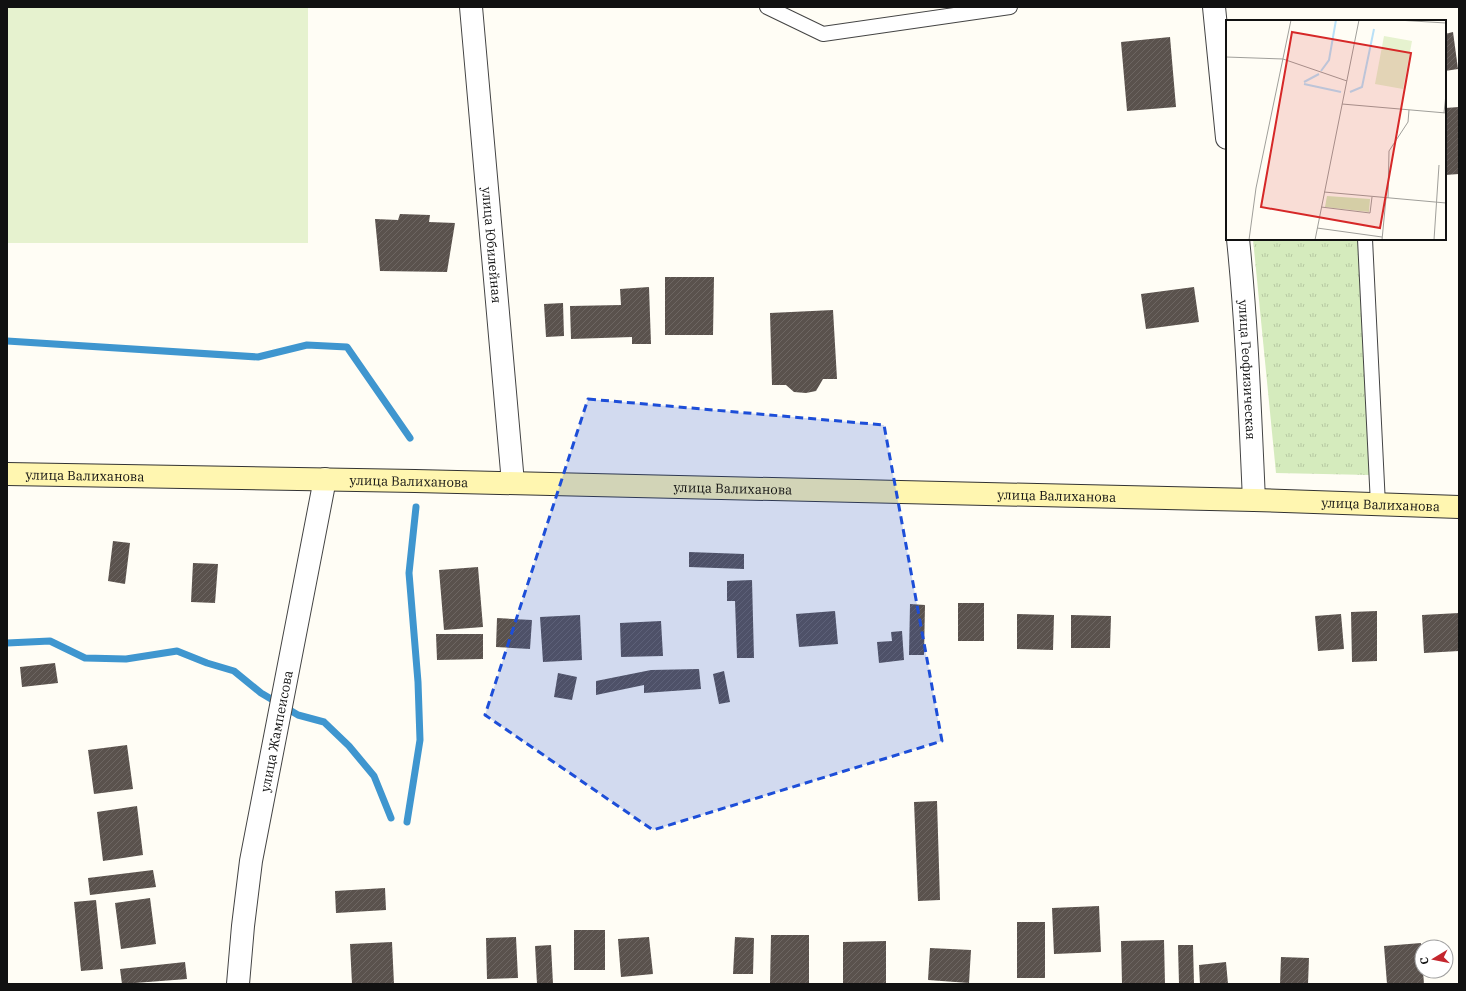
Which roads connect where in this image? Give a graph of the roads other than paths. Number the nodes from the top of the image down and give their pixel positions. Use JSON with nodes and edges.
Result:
{"nodes":[{"id":1,"x":472,"y":7,"type":"edge"},
{"id":2,"x":767,"y":7,"type":"edge"},
{"id":3,"x":1010,"y":7,"type":"edge"},
{"id":4,"x":1214,"y":7,"type":"edge"},
{"id":5,"x":1226,"y":113,"type":"edge"},
{"id":6,"x":1238,"y":240,"type":"edge"},
{"id":7,"x":1365,"y":240,"type":"edge"},
{"id":8,"x":7,"y":474,"type":"edge"},
{"id":9,"x":325,"y":479,"type":"junction"},
{"id":10,"x":513,"y":483,"type":"junction"},
{"id":11,"x":1254,"y":500,"type":"junction"},
{"id":12,"x":1378,"y":505,"type":"junction"},
{"id":13,"x":1459,"y":507,"type":"edge"},
{"id":14,"x":238,"y":984,"type":"edge"}],
"edges":[{"from":1,"to":10,"type":"street","name":"улица Юбилейная"},
{"from":2,"to":3,"type":"lane"},
{"from":4,"to":5,"type":"street"},
{"from":6,"to":11,"type":"street","name":"улица Геофизическая"},
{"from":7,"to":12,"type":"lane"},
{"from":8,"to":9,"type":"main road","name":"улица Валиханова"},
{"from":9,"to":10,"type":"main road","name":"улица Валиханова"},
{"from":9,"to":14,"type":"street","name":"улица Жампеисова"},
{"from":10,"to":11,"type":"main road","name":"улица Валиханова"},
{"from":11,"to":12,"type":"main road","name":"улица Валиханова"},
{"from":12,"to":13,"type":"main road","name":"улица Валиханова"}]}
